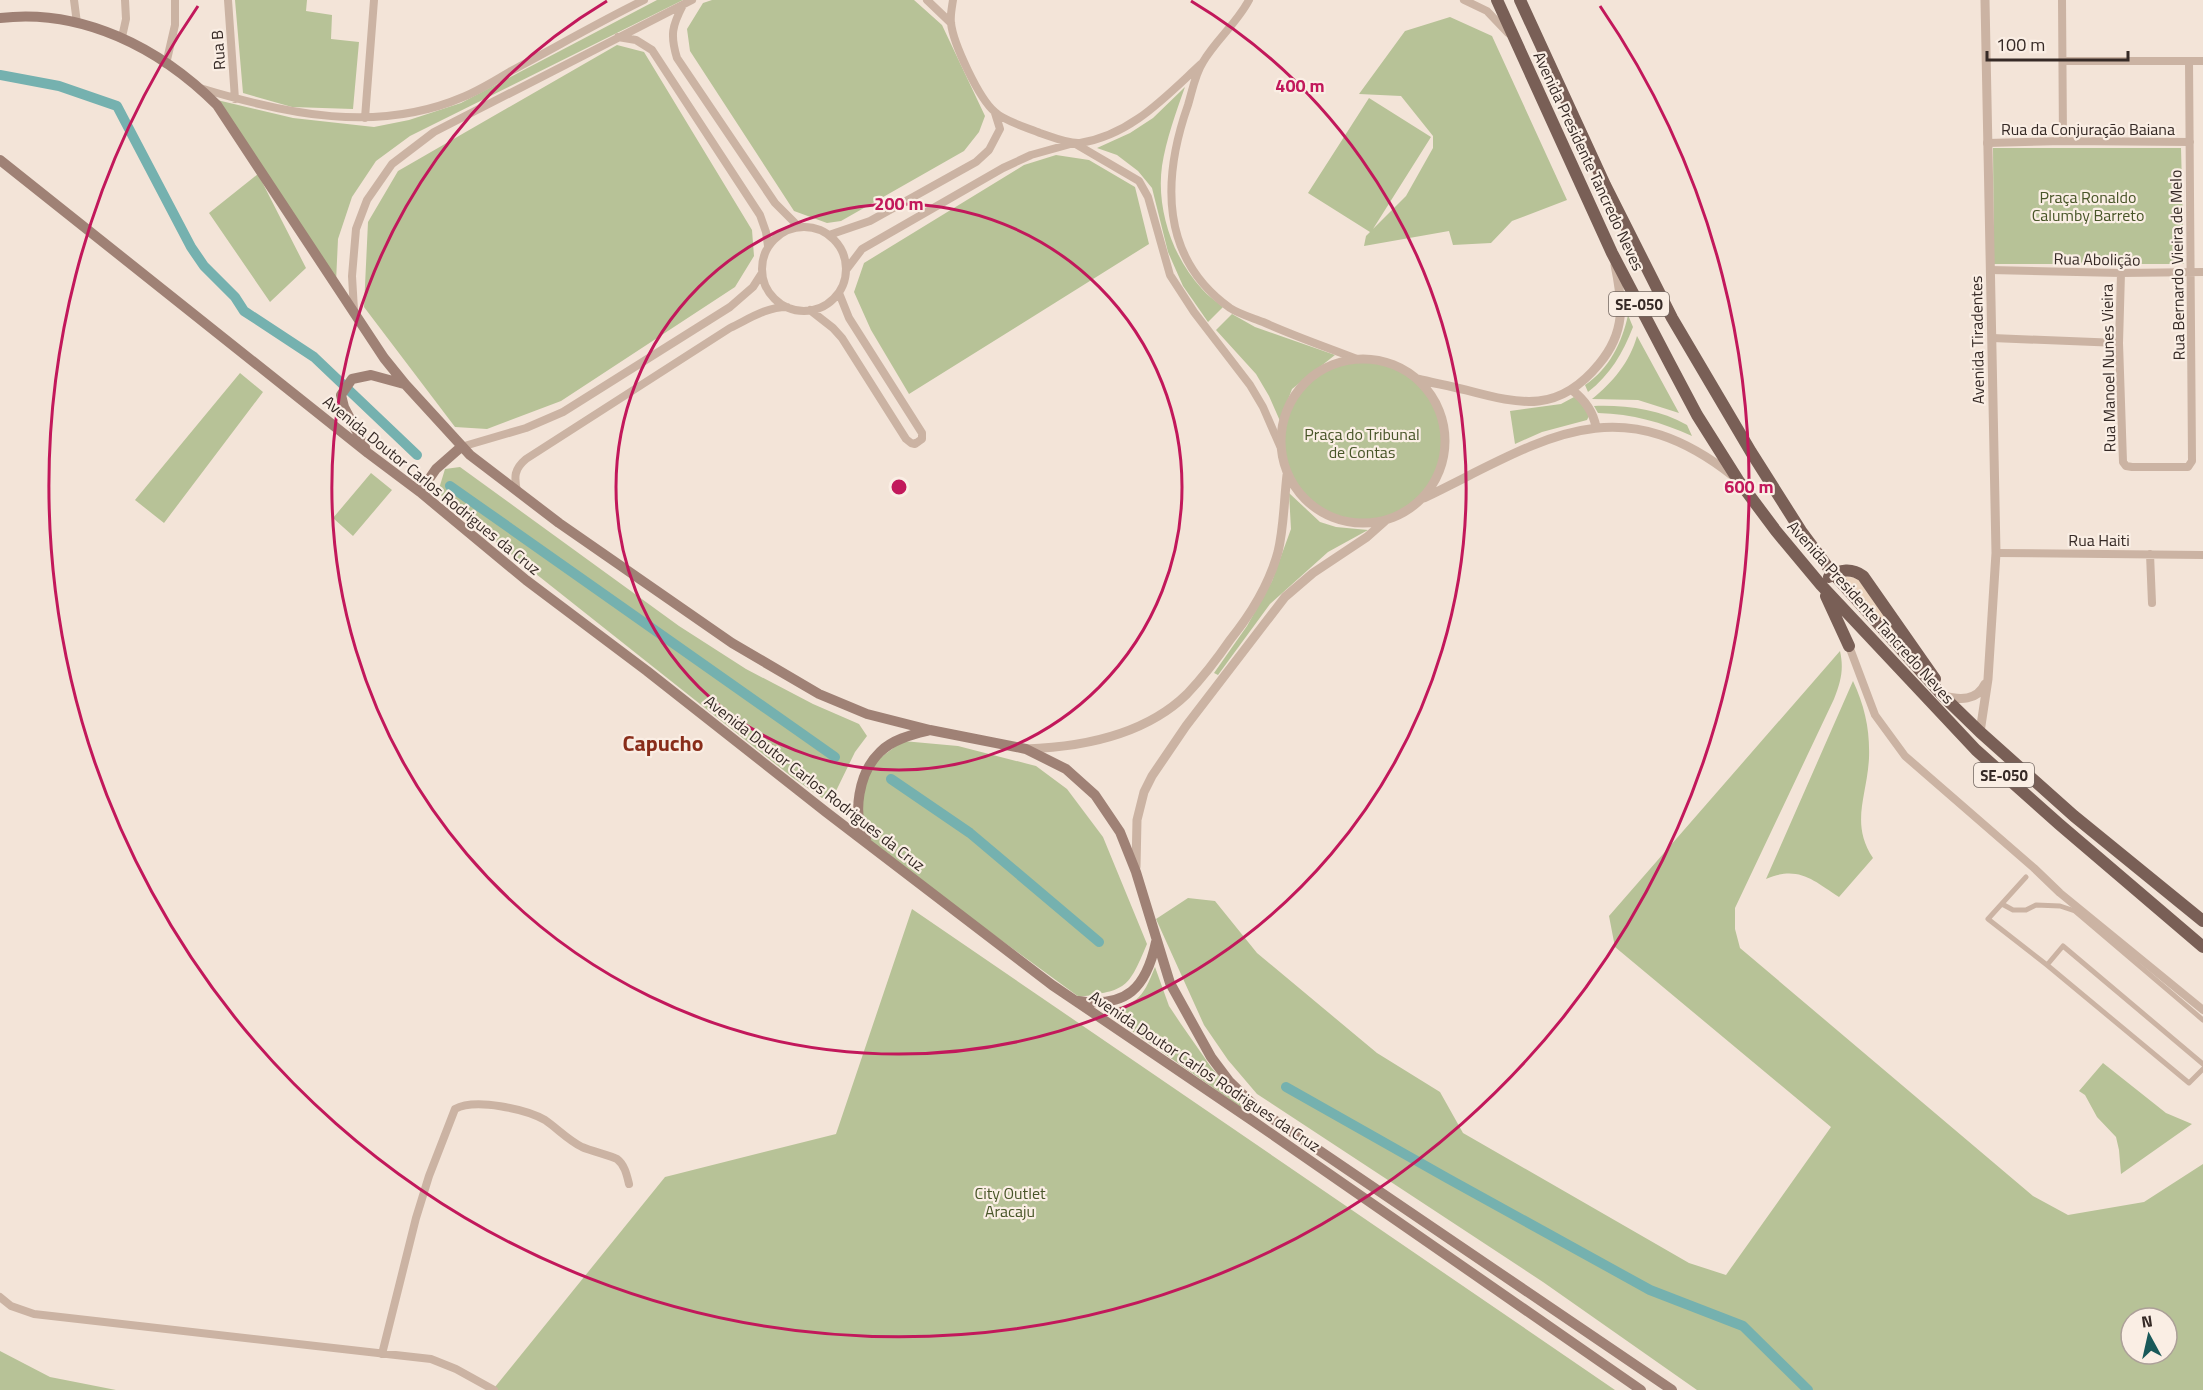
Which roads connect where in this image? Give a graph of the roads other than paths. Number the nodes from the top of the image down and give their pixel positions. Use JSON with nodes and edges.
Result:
{"nodes":[{"id":1,"x":74,"y":0,"type":"edge"},
{"id":2,"x":125,"y":0,"type":"edge"},
{"id":3,"x":176,"y":0,"type":"edge"},
{"id":4,"x":228,"y":0,"type":"edge"},
{"id":5,"x":374,"y":0,"type":"edge"},
{"id":6,"x":644,"y":0,"type":"edge"},
{"id":7,"x":927,"y":0,"type":"edge"},
{"id":8,"x":953,"y":0,"type":"edge"},
{"id":9,"x":1249,"y":0,"type":"edge"},
{"id":10,"x":1464,"y":0,"type":"edge"},
{"id":11,"x":1497,"y":0,"type":"edge"},
{"id":12,"x":1520,"y":0,"type":"edge"},
{"id":13,"x":1985,"y":0,"type":"edge"},
{"id":14,"x":2062,"y":0,"type":"edge"},
{"id":15,"x":688,"y":2,"type":"edge"},
{"id":16,"x":0,"y":18,"type":"edge"},
{"id":17,"x":77,"y":23,"type":"junction"},
{"id":18,"x":951,"y":23,"type":"junction"},
{"id":19,"x":122,"y":37,"type":"junction"},
{"id":20,"x":616,"y":37,"type":"junction"},
{"id":21,"x":1515,"y":42,"type":"junction"},
{"id":22,"x":2063,"y":61,"type":"junction"},
{"id":23,"x":2189,"y":61,"type":"junction"},
{"id":24,"x":2203,"y":61,"type":"edge"},
{"id":25,"x":1202,"y":63,"type":"junction"},
{"id":26,"x":166,"y":64,"type":"junction"},
{"id":27,"x":200,"y":88,"type":"junction"},
{"id":28,"x":235,"y":99,"type":"junction"},
{"id":29,"x":995,"y":113,"type":"junction"},
{"id":30,"x":365,"y":118,"type":"junction"},
{"id":31,"x":2062,"y":141,"type":"junction"},
{"id":32,"x":2190,"y":142,"type":"junction"},
{"id":33,"x":1074,"y":143,"type":"junction"},
{"id":34,"x":1988,"y":143,"type":"junction"},
{"id":35,"x":0,"y":160,"type":"edge"},
{"id":36,"x":799,"y":227,"type":"junction"},
{"id":37,"x":830,"y":235,"type":"junction"},
{"id":38,"x":768,"y":246,"type":"junction"},
{"id":39,"x":1612,"y":254,"type":"junction"},
{"id":40,"x":846,"y":270,"type":"junction"},
{"id":41,"x":1990,"y":270,"type":"junction"},
{"id":42,"x":2191,"y":272,"type":"junction"},
{"id":43,"x":2203,"y":272,"type":"edge"},
{"id":44,"x":762,"y":273,"type":"junction"},
{"id":45,"x":2121,"y":273,"type":"junction"},
{"id":46,"x":839,"y":293,"type":"junction"},
{"id":47,"x":787,"y":307,"type":"junction"},
{"id":48,"x":810,"y":310,"type":"junction"},
{"id":49,"x":354,"y":315,"type":"junction"},
{"id":50,"x":1992,"y":338,"type":"junction"},
{"id":51,"x":2119,"y":343,"type":"junction"},
{"id":52,"x":1357,"y":359,"type":"junction"},
{"id":53,"x":1417,"y":379,"type":"junction"},
{"id":54,"x":405,"y":384,"type":"junction"},
{"id":55,"x":1572,"y":390,"type":"junction"},
{"id":56,"x":1596,"y":427,"type":"junction"},
{"id":57,"x":1280,"y":446,"type":"junction"},
{"id":58,"x":461,"y":447,"type":"junction"},
{"id":59,"x":368,"y":453,"type":"junction"},
{"id":60,"x":2123,"y":462,"type":"joint"},
{"id":61,"x":1287,"y":475,"type":"junction"},
{"id":62,"x":1738,"y":480,"type":"junction"},
{"id":63,"x":517,"y":491,"type":"junction"},
{"id":64,"x":420,"y":492,"type":"junction"},
{"id":65,"x":1422,"y":499,"type":"junction"},
{"id":66,"x":1385,"y":520,"type":"junction"},
{"id":67,"x":1996,"y":553,"type":"junction"},
{"id":68,"x":2150,"y":554,"type":"junction"},
{"id":69,"x":2203,"y":555,"type":"edge"},
{"id":70,"x":1834,"y":574,"type":"junction"},
{"id":71,"x":1822,"y":586,"type":"junction"},
{"id":72,"x":2152,"y":603,"type":"dead end"},
{"id":73,"x":1849,"y":646,"type":"joint"},
{"id":74,"x":1203,"y":676,"type":"junction"},
{"id":75,"x":1988,"y":679,"type":"junction"},
{"id":76,"x":1218,"y":685,"type":"junction"},
{"id":77,"x":1943,"y":696,"type":"junction"},
{"id":78,"x":930,"y":730,"type":"junction"},
{"id":79,"x":1980,"y":732,"type":"junction"},
{"id":80,"x":1026,"y":749,"type":"junction"},
{"id":81,"x":869,"y":844,"type":"junction"},
{"id":82,"x":1136,"y":872,"type":"junction"},
{"id":83,"x":2026,"y":877,"type":"dead end"},
{"id":84,"x":2002,"y":904,"type":"junction"},
{"id":85,"x":2203,"y":921,"type":"edge"},
{"id":86,"x":1156,"y":939,"type":"junction"},
{"id":87,"x":2203,"y":946,"type":"edge"},
{"id":88,"x":2047,"y":965,"type":"junction"},
{"id":89,"x":1075,"y":1000,"type":"junction"},
{"id":90,"x":2203,"y":1010,"type":"edge"},
{"id":91,"x":2203,"y":1020,"type":"edge"},
{"id":92,"x":2203,"y":1064,"type":"edge"},
{"id":93,"x":2203,"y":1070,"type":"edge"},
{"id":94,"x":629,"y":1184,"type":"dead end"},
{"id":95,"x":0,"y":1297,"type":"edge"},
{"id":96,"x":382,"y":1354,"type":"junction"},
{"id":97,"x":494,"y":1390,"type":"edge"},
{"id":98,"x":1641,"y":1390,"type":"edge"},
{"id":99,"x":1672,"y":1390,"type":"edge"}],
"edges":[{"from":1,"to":17,"type":"street"},
{"from":2,"to":19,"type":"street"},
{"from":3,"to":26,"type":"street"},
{"from":4,"to":28,"type":"street","name":"Rua B"},
{"from":5,"to":30,"type":"street"},
{"from":6,"to":30,"type":"street"},
{"from":7,"to":18,"type":"street"},
{"from":8,"to":18,"type":"street"},
{"from":9,"to":25,"type":"street"},
{"from":10,"to":21,"type":"street"},
{"from":11,"to":21,"type":"main road","name":"Avenida Presidente Tancredo Neves","number":"SE-050"},
{"from":12,"to":70,"type":"main road","name":"Avenida Presidente Tancredo Neves","number":"SE-050"},
{"from":13,"to":34,"type":"street","name":"Avenida Tiradentes"},
{"from":14,"to":22,"type":"street"},
{"from":15,"to":20,"type":"street"},
{"from":15,"to":36,"type":"street"},
{"from":16,"to":17,"type":"main road"},
{"from":17,"to":19,"type":"main road"},
{"from":18,"to":29,"type":"street"},
{"from":19,"to":26,"type":"main road"},
{"from":20,"to":38,"type":"street"},
{"from":20,"to":49,"type":"street"},
{"from":21,"to":39,"type":"main road","name":"Avenida Presidente Tancredo Neves","number":"SE-050"},
{"from":22,"to":23,"type":"street"},
{"from":22,"to":31,"type":"street"},
{"from":23,"to":24,"type":"street"},
{"from":23,"to":32,"type":"street","name":"Rua Bernardo Vieira de Melo"},
{"from":25,"to":33,"type":"street"},
{"from":25,"to":52,"type":"street"},
{"from":26,"to":27,"type":"main road"},
{"from":27,"to":28,"type":"street"},
{"from":27,"to":49,"type":"main road"},
{"from":28,"to":30,"type":"street"},
{"from":29,"to":33,"type":"street"},
{"from":29,"to":37,"type":"street"},
{"from":31,"to":32,"type":"street","name":"Rua da Conjuração Baiana"},
{"from":31,"to":34,"type":"street","name":"Rua da Conjuração Baiana"},
{"from":32,"to":42,"type":"street","name":"Rua Bernardo Vieira de Melo"},
{"from":33,"to":40,"type":"street"},
{"from":33,"to":57,"type":"street"},
{"from":34,"to":41,"type":"street","name":"Avenida Tiradentes"},
{"from":35,"to":59,"type":"main road","name":"Avenida Doutor Carlos Rodrigues da Cruz"},
{"from":36,"to":37,"type":"street"},
{"from":36,"to":38,"type":"street"},
{"from":37,"to":40,"type":"street"},
{"from":38,"to":44,"type":"street"},
{"from":39,"to":55,"type":"street"},
{"from":39,"to":62,"type":"main road","name":"Avenida Presidente Tancredo Neves","number":"SE-050"},
{"from":40,"to":46,"type":"street"},
{"from":41,"to":45,"type":"street","name":"Rua Abolição"},
{"from":41,"to":50,"type":"street","name":"Avenida Tiradentes"},
{"from":42,"to":43,"type":"street","name":"Rua Abolição"},
{"from":42,"to":45,"type":"street","name":"Rua Abolição"},
{"from":42,"to":60,"type":"street","name":"Rua Bernardo Vieira de Melo"},
{"from":44,"to":47,"type":"street"},
{"from":44,"to":58,"type":"street"},
{"from":45,"to":51,"type":"street","name":"Rua Manoel Nunes Vieira"},
{"from":46,"to":48,"type":"street"},
{"from":46,"to":48,"type":"street"},
{"from":47,"to":48,"type":"street"},
{"from":47,"to":63,"type":"street"},
{"from":49,"to":54,"type":"main road"},
{"from":50,"to":51,"type":"street"},
{"from":50,"to":67,"type":"street","name":"Avenida Tiradentes"},
{"from":51,"to":60,"type":"street","name":"Rua Manoel Nunes Vieira"},
{"from":52,"to":53,"type":"street"},
{"from":52,"to":57,"type":"street"},
{"from":53,"to":55,"type":"street"},
{"from":53,"to":65,"type":"street"},
{"from":54,"to":58,"type":"main road"},
{"from":54,"to":59,"type":"main road"},
{"from":55,"to":56,"type":"street"},
{"from":56,"to":62,"type":"street"},
{"from":56,"to":65,"type":"street"},
{"from":57,"to":61,"type":"street"},
{"from":58,"to":63,"type":"main road"},
{"from":58,"to":64,"type":"main road"},
{"from":59,"to":64,"type":"main road","name":"Avenida Doutor Carlos Rodrigues da Cruz"},
{"from":61,"to":66,"type":"street"},
{"from":61,"to":74,"type":"street"},
{"from":62,"to":71,"type":"main road","name":"Avenida Presidente Tancredo Neves","number":"SE-050"},
{"from":63,"to":78,"type":"main road"},
{"from":64,"to":81,"type":"main road","name":"Avenida Doutor Carlos Rodrigues da Cruz"},
{"from":65,"to":66,"type":"street"},
{"from":66,"to":76,"type":"street"},
{"from":67,"to":68,"type":"street","name":"Rua Haiti"},
{"from":67,"to":75,"type":"street","name":"Avenida Tiradentes"},
{"from":68,"to":69,"type":"street","name":"Rua Haiti"},
{"from":68,"to":72,"type":"street"},
{"from":70,"to":71,"type":"main road"},
{"from":70,"to":77,"type":"main road","name":"Avenida Presidente Tancredo Neves","number":"SE-050"},
{"from":70,"to":77,"type":"main road"},
{"from":71,"to":73,"type":"main road"},
{"from":71,"to":87,"type":"main road","name":"Avenida Presidente Tancredo Neves","number":"SE-050"},
{"from":73,"to":90,"type":"street"},
{"from":74,"to":76,"type":"street"},
{"from":74,"to":80,"type":"street"},
{"from":75,"to":77,"type":"street"},
{"from":75,"to":79,"type":"street","name":"Avenida Tiradentes"},
{"from":76,"to":82,"type":"street"},
{"from":77,"to":79,"type":"main road","name":"Avenida Presidente Tancredo Neves","number":"SE-050"},
{"from":78,"to":80,"type":"main road"},
{"from":78,"to":81,"type":"main road"},
{"from":79,"to":85,"type":"main road","name":"Avenida Presidente Tancredo Neves","number":"SE-050"},
{"from":80,"to":82,"type":"main road"},
{"from":81,"to":89,"type":"main road","name":"Avenida Doutor Carlos Rodrigues da Cruz"},
{"from":82,"to":86,"type":"main road","name":"Avenida Doutor Carlos Rodrigues da Cruz"},
{"from":83,"to":84,"type":"street"},
{"from":84,"to":88,"type":"street"},
{"from":84,"to":91,"type":"street"},
{"from":86,"to":89,"type":"main road"},
{"from":86,"to":99,"type":"main road","name":"Avenida Doutor Carlos Rodrigues da Cruz"},
{"from":88,"to":92,"type":"street"},
{"from":88,"to":93,"type":"street"},
{"from":89,"to":98,"type":"main road","name":"Avenida Doutor Carlos Rodrigues da Cruz"},
{"from":94,"to":96,"type":"street"},
{"from":95,"to":96,"type":"street"},
{"from":96,"to":97,"type":"street"}]}
